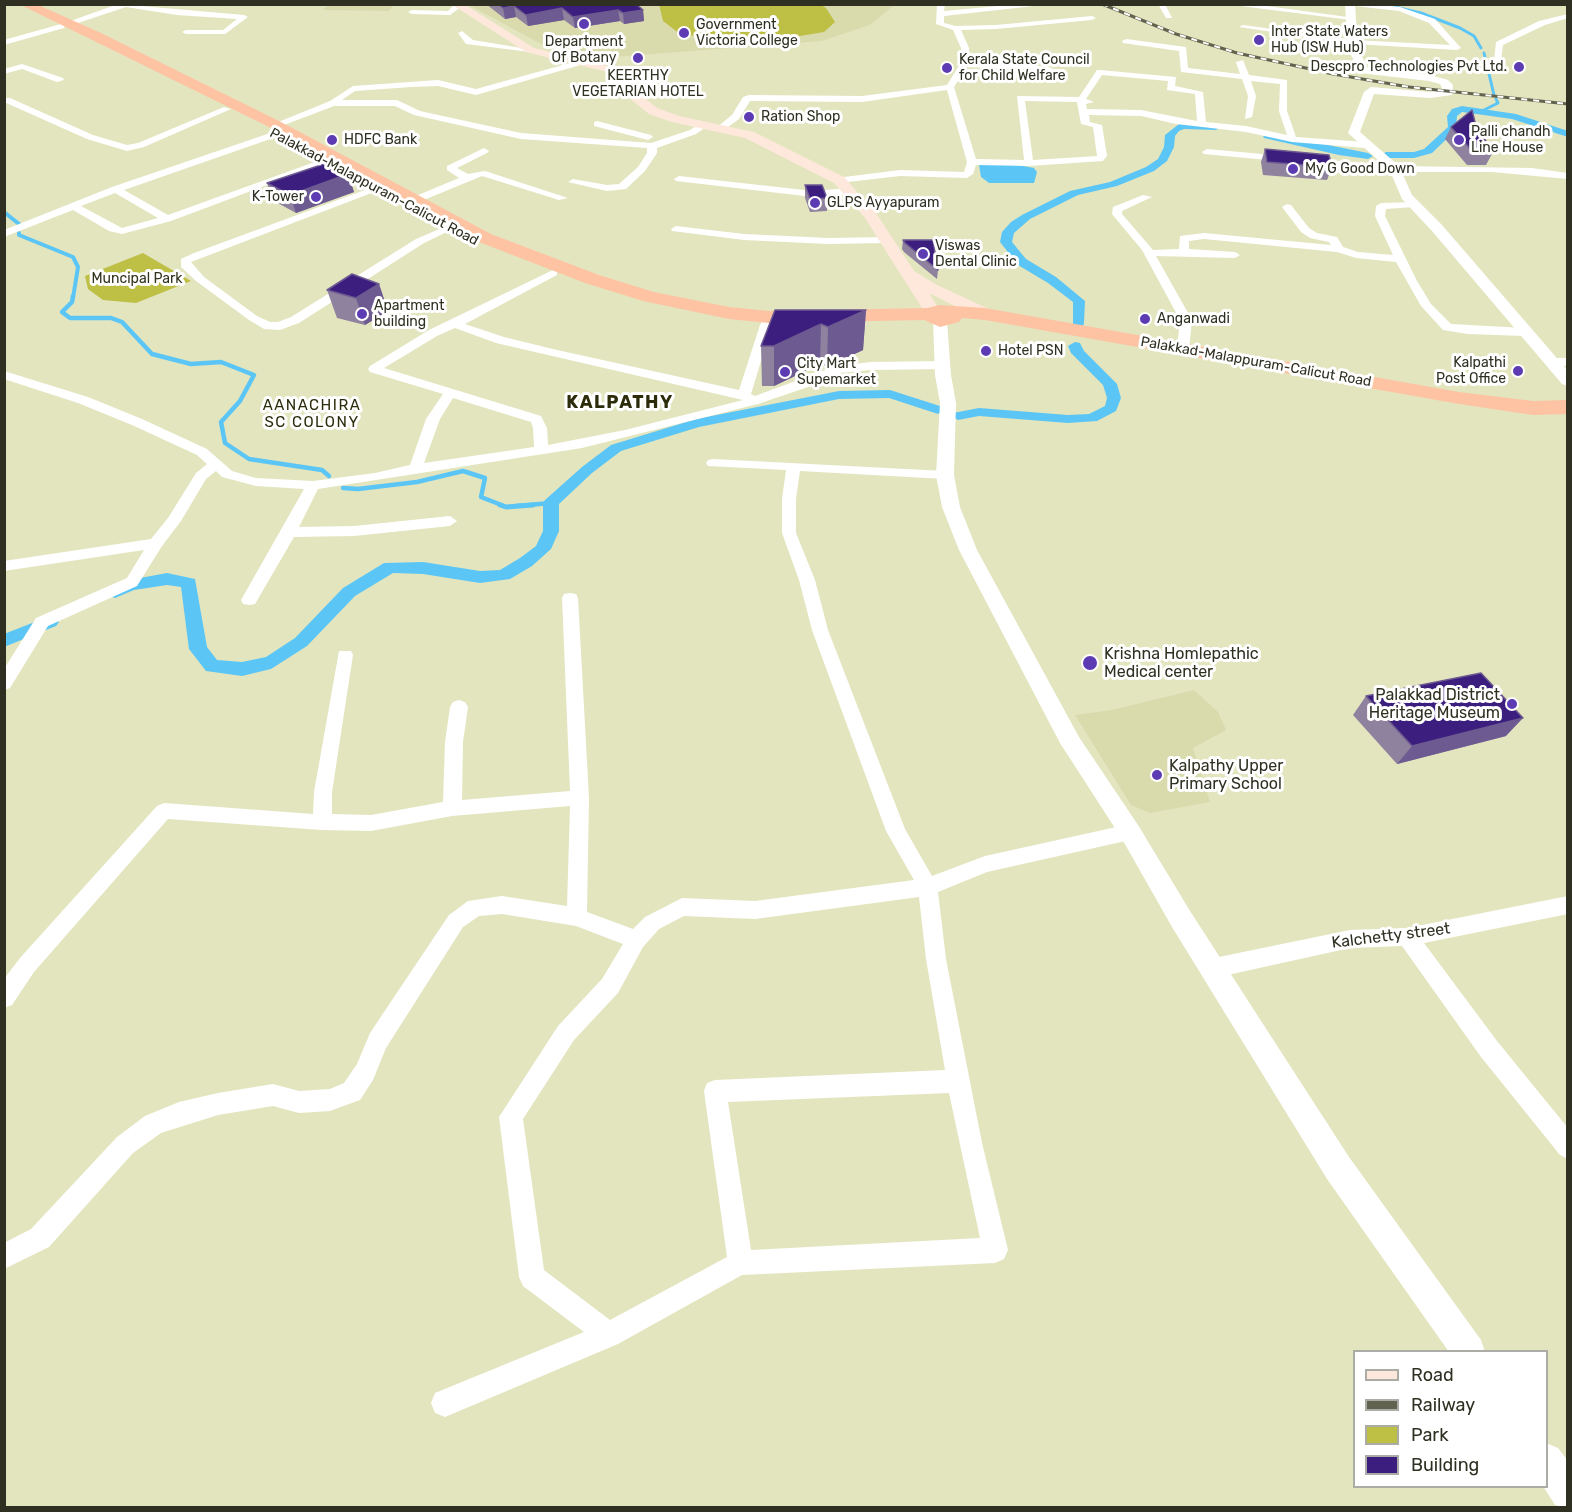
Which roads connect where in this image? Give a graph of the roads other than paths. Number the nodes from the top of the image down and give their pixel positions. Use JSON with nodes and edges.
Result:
{"nodes":[{"id":1,"x":9,"y":4,"type":"edge"},
{"id":2,"x":25,"y":4,"type":"edge"},
{"id":3,"x":941,"y":4,"type":"edge"},
{"id":4,"x":1161,"y":4,"type":"edge"},
{"id":5,"x":1228,"y":4,"type":"edge"},
{"id":6,"x":123,"y":5,"type":"edge"},
{"id":7,"x":457,"y":5,"type":"edge"},
{"id":8,"x":1350,"y":5,"type":"edge"},
{"id":9,"x":1025,"y":7,"type":"junction"},
{"id":10,"x":1009,"y":8,"type":"junction"},
{"id":11,"x":1050,"y":8,"type":"edge"},
{"id":12,"x":1309,"y":8,"type":"edge"},
{"id":13,"x":987,"y":10,"type":"junction"},
{"id":14,"x":412,"y":12,"type":"dead end"},
{"id":15,"x":174,"y":13,"type":"junction"},
{"id":16,"x":940,"y":14,"type":"junction"},
{"id":17,"x":1034,"y":14,"type":"junction"},
{"id":18,"x":1019,"y":16,"type":"junction"},
{"id":19,"x":1169,"y":16,"type":"dead end"},
{"id":20,"x":1568,"y":16,"type":"edge"},
{"id":21,"x":1000,"y":18,"type":"junction"},
{"id":22,"x":1092,"y":18,"type":"dead end"},
{"id":23,"x":1351,"y":18,"type":"junction"},
{"id":24,"x":153,"y":20,"type":"dead end"},
{"id":25,"x":984,"y":20,"type":"dead end"},
{"id":26,"x":1044,"y":22,"type":"junction"},
{"id":27,"x":1029,"y":24,"type":"junction"},
{"id":28,"x":65,"y":25,"type":"junction"},
{"id":29,"x":1012,"y":26,"type":"junction"},
{"id":30,"x":1243,"y":27,"type":"dead end"},
{"id":31,"x":956,"y":28,"type":"junction"},
{"id":32,"x":186,"y":32,"type":"dead end"},
{"id":33,"x":462,"y":33,"type":"dead end"},
{"id":34,"x":1126,"y":41,"type":"dead end"},
{"id":35,"x":1354,"y":42,"type":"junction"},
{"id":36,"x":4,"y":43,"type":"edge"},
{"id":37,"x":530,"y":50,"type":"junction"},
{"id":38,"x":580,"y":62,"type":"junction"},
{"id":39,"x":1240,"y":62,"type":"dead end"},
{"id":40,"x":964,"y":64,"type":"junction"},
{"id":41,"x":1049,"y":69,"type":"dead end"},
{"id":42,"x":1496,"y":69,"type":"dead end"},
{"id":43,"x":1184,"y":70,"type":"junction"},
{"id":44,"x":4,"y":72,"type":"edge"},
{"id":45,"x":1246,"y":77,"type":"junction"},
{"id":46,"x":1173,"y":79,"type":"junction"},
{"id":47,"x":60,"y":80,"type":"dead end"},
{"id":48,"x":950,"y":87,"type":"junction"},
{"id":49,"x":5,"y":100,"type":"edge"},
{"id":50,"x":1081,"y":100,"type":"junction"},
{"id":51,"x":333,"y":103,"type":"junction"},
{"id":52,"x":1143,"y":105,"type":"dead end"},
{"id":53,"x":227,"y":109,"type":"junction"},
{"id":54,"x":1083,"y":112,"type":"junction"},
{"id":55,"x":1248,"y":117,"type":"dead end"},
{"id":56,"x":1203,"y":123,"type":"junction"},
{"id":57,"x":597,"y":124,"type":"dead end"},
{"id":58,"x":704,"y":125,"type":"junction"},
{"id":59,"x":721,"y":128,"type":"junction"},
{"id":60,"x":276,"y":130,"type":"junction"},
{"id":61,"x":1292,"y":139,"type":"junction"},
{"id":62,"x":657,"y":143,"type":"junction"},
{"id":63,"x":1365,"y":145,"type":"junction"},
{"id":64,"x":484,"y":151,"type":"dead end"},
{"id":65,"x":1207,"y":153,"type":"dead end"},
{"id":66,"x":326,"y":161,"type":"junction"},
{"id":67,"x":972,"y":162,"type":"junction"},
{"id":68,"x":1029,"y":163,"type":"junction"},
{"id":69,"x":1389,"y":165,"type":"junction"},
{"id":70,"x":1567,"y":175,"type":"edge"},
{"id":71,"x":466,"y":178,"type":"junction"},
{"id":72,"x":679,"y":179,"type":"dead end"},
{"id":73,"x":840,"y":180,"type":"junction"},
{"id":74,"x":573,"y":182,"type":"dead end"},
{"id":75,"x":116,"y":189,"type":"junction"},
{"id":76,"x":377,"y":189,"type":"junction"},
{"id":77,"x":850,"y":191,"type":"junction"},
{"id":78,"x":1147,"y":197,"type":"dead end"},
{"id":79,"x":563,"y":198,"type":"dead end"},
{"id":80,"x":415,"y":200,"type":"junction"},
{"id":81,"x":1414,"y":204,"type":"junction"},
{"id":82,"x":75,"y":207,"type":"junction"},
{"id":83,"x":1287,"y":207,"type":"dead end"},
{"id":84,"x":167,"y":219,"type":"junction"},
{"id":85,"x":448,"y":229,"type":"junction"},
{"id":86,"x":676,"y":229,"type":"dead end"},
{"id":87,"x":4,"y":234,"type":"edge"},
{"id":88,"x":886,"y":240,"type":"junction"},
{"id":89,"x":1339,"y":249,"type":"junction"},
{"id":90,"x":1184,"y":252,"type":"junction"},
{"id":91,"x":1149,"y":253,"type":"junction"},
{"id":92,"x":1234,"y":255,"type":"dead end"},
{"id":93,"x":1401,"y":259,"type":"junction"},
{"id":94,"x":903,"y":268,"type":"junction"},
{"id":95,"x":553,"y":273,"type":"junction"},
{"id":96,"x":985,"y":314,"type":"junction"},
{"id":97,"x":939,"y":317,"type":"junction"},
{"id":98,"x":455,"y":324,"type":"junction"},
{"id":99,"x":766,"y":325,"type":"junction"},
{"id":100,"x":1524,"y":332,"type":"junction"},
{"id":101,"x":1183,"y":349,"type":"junction"},
{"id":102,"x":1560,"y":362,"type":"edge"},
{"id":103,"x":942,"y":365,"type":"junction"},
{"id":104,"x":7,"y":378,"type":"edge"},
{"id":105,"x":1568,"y":381,"type":"edge"},
{"id":106,"x":450,"y":393,"type":"junction"},
{"id":107,"x":748,"y":398,"type":"junction"},
{"id":108,"x":1568,"y":407,"type":"edge"},
{"id":109,"x":1568,"y":413,"type":"edge"},
{"id":110,"x":541,"y":449,"type":"junction"},
{"id":111,"x":216,"y":464,"type":"junction"},
{"id":112,"x":713,"y":464,"type":"dead end"},
{"id":113,"x":794,"y":466,"type":"junction"},
{"id":114,"x":416,"y":468,"type":"junction"},
{"id":115,"x":945,"y":475,"type":"junction"},
{"id":116,"x":313,"y":485,"type":"junction"},
{"id":117,"x":450,"y":521,"type":"dead end"},
{"id":118,"x":289,"y":532,"type":"junction"},
{"id":119,"x":156,"y":543,"type":"junction"},
{"id":120,"x":4,"y":566,"type":"edge"},
{"id":121,"x":570,"y":598,"type":"dead end"},
{"id":122,"x":249,"y":600,"type":"dead end"},
{"id":123,"x":345,"y":655,"type":"dead end"},
{"id":124,"x":4,"y":684,"type":"edge"},
{"id":125,"x":459,"y":707,"type":"dead end"},
{"id":126,"x":580,"y":798,"type":"junction"},
{"id":127,"x":452,"y":808,"type":"junction"},
{"id":128,"x":322,"y":822,"type":"junction"},
{"id":129,"x":1130,"y":832,"type":"junction"},
{"id":130,"x":928,"y":887,"type":"junction"},
{"id":131,"x":1568,"y":905,"type":"edge"},
{"id":132,"x":577,"y":918,"type":"junction"},
{"id":133,"x":1407,"y":937,"type":"junction"},
{"id":134,"x":636,"y":940,"type":"junction"},
{"id":135,"x":1214,"y":968,"type":"junction"},
{"id":136,"x":4,"y":998,"type":"edge"},
{"id":137,"x":960,"y":1082,"type":"junction"},
{"id":138,"x":1568,"y":1147,"type":"edge"},
{"id":139,"x":4,"y":1257,"type":"edge"},
{"id":140,"x":740,"y":1263,"type":"junction"},
{"id":141,"x":609,"y":1335,"type":"junction"},
{"id":142,"x":1468,"y":1350,"type":"edge"},
{"id":143,"x":445,"y":1403,"type":"dead end"}],
"edges":[{"from":1,"to":28,"type":"highway","name":"Palakkad-Malappuram-Calicut Road"},
{"from":2,"to":28,"type":"highway","name":"Palakkad-Malappuram-Calicut Road"},
{"from":3,"to":16,"type":"street"},
{"from":4,"to":19,"type":"street"},
{"from":5,"to":12,"type":"street"},
{"from":6,"to":15,"type":"street"},
{"from":6,"to":28,"type":"street"},
{"from":7,"to":14,"type":"street"},
{"from":7,"to":37,"type":"main road"},
{"from":8,"to":23,"type":"street"},
{"from":8,"to":35,"type":"street"},
{"from":9,"to":10,"type":"street"},
{"from":9,"to":11,"type":"street"},
{"from":9,"to":17,"type":"street"},
{"from":10,"to":13,"type":"street"},
{"from":10,"to":18,"type":"street"},
{"from":11,"to":17,"type":"street"},
{"from":12,"to":23,"type":"street"},
{"from":13,"to":16,"type":"street"},
{"from":13,"to":21,"type":"street"},
{"from":15,"to":24,"type":"street"},
{"from":15,"to":32,"type":"street"},
{"from":16,"to":31,"type":"street"},
{"from":17,"to":18,"type":"street"},
{"from":17,"to":26,"type":"street"},
{"from":18,"to":21,"type":"street"},
{"from":18,"to":27,"type":"street"},
{"from":20,"to":42,"type":"street"},
{"from":21,"to":25,"type":"street"},
{"from":21,"to":29,"type":"street"},
{"from":22,"to":26,"type":"street"},
{"from":23,"to":35,"type":"street"},
{"from":26,"to":27,"type":"street"},
{"from":27,"to":29,"type":"street"},
{"from":28,"to":36,"type":"street"},
{"from":28,"to":53,"type":"highway","name":"Palakkad-Malappuram-Calicut Road"},
{"from":28,"to":60,"type":"highway","name":"Palakkad-Malappuram-Calicut Road"},
{"from":29,"to":31,"type":"street"},
{"from":30,"to":35,"type":"street"},
{"from":31,"to":40,"type":"street"},
{"from":33,"to":37,"type":"street"},
{"from":34,"to":43,"type":"street"},
{"from":35,"to":63,"type":"street"},
{"from":37,"to":38,"type":"main road"},
{"from":38,"to":51,"type":"street"},
{"from":38,"to":58,"type":"main road"},
{"from":39,"to":45,"type":"street"},
{"from":40,"to":41,"type":"street"},
{"from":40,"to":48,"type":"street"},
{"from":43,"to":45,"type":"street"},
{"from":43,"to":46,"type":"street"},
{"from":44,"to":47,"type":"street"},
{"from":45,"to":55,"type":"street"},
{"from":45,"to":61,"type":"street"},
{"from":46,"to":50,"type":"street"},
{"from":46,"to":56,"type":"street"},
{"from":48,"to":59,"type":"street"},
{"from":48,"to":67,"type":"street"},
{"from":49,"to":53,"type":"street"},
{"from":50,"to":52,"type":"street"},
{"from":50,"to":54,"type":"street"},
{"from":50,"to":68,"type":"street"},
{"from":51,"to":60,"type":"street"},
{"from":51,"to":62,"type":"street"},
{"from":53,"to":60,"type":"highway","name":"Palakkad-Malappuram-Calicut Road"},
{"from":54,"to":56,"type":"street"},
{"from":54,"to":68,"type":"street"},
{"from":56,"to":61,"type":"street"},
{"from":57,"to":62,"type":"street"},
{"from":58,"to":59,"type":"main road"},
{"from":58,"to":62,"type":"street"},
{"from":59,"to":73,"type":"main road"},
{"from":60,"to":66,"type":"highway","name":"Palakkad-Malappuram-Calicut Road"},
{"from":60,"to":75,"type":"street"},
{"from":60,"to":80,"type":"highway","name":"Palakkad-Malappuram-Calicut Road"},
{"from":61,"to":63,"type":"street"},
{"from":62,"to":74,"type":"street"},
{"from":63,"to":69,"type":"street"},
{"from":64,"to":71,"type":"street"},
{"from":65,"to":69,"type":"street"},
{"from":66,"to":76,"type":"highway","name":"Palakkad-Malappuram-Calicut Road"},
{"from":66,"to":84,"type":"street"},
{"from":67,"to":68,"type":"street"},
{"from":67,"to":73,"type":"street"},
{"from":69,"to":70,"type":"street"},
{"from":69,"to":81,"type":"street"},
{"from":71,"to":79,"type":"street"},
{"from":71,"to":80,"type":"street"},
{"from":72,"to":77,"type":"street"},
{"from":73,"to":77,"type":"main road"},
{"from":75,"to":82,"type":"street"},
{"from":75,"to":84,"type":"street"},
{"from":76,"to":85,"type":"highway","name":"Palakkad-Malappuram-Calicut Road"},
{"from":76,"to":85,"type":"street"},
{"from":77,"to":88,"type":"main road"},
{"from":78,"to":91,"type":"street"},
{"from":80,"to":97,"type":"highway","name":"Palakkad-Malappuram-Calicut Road"},
{"from":81,"to":93,"type":"street"},
{"from":81,"to":100,"type":"street"},
{"from":82,"to":84,"type":"street"},
{"from":82,"to":87,"type":"street"},
{"from":83,"to":89,"type":"street"},
{"from":85,"to":95,"type":"highway","name":"Palakkad-Malappuram-Calicut Road"},
{"from":86,"to":88,"type":"street"},
{"from":88,"to":94,"type":"main road"},
{"from":89,"to":90,"type":"street"},
{"from":89,"to":93,"type":"street"},
{"from":90,"to":91,"type":"street"},
{"from":90,"to":92,"type":"street"},
{"from":91,"to":101,"type":"street"},
{"from":93,"to":100,"type":"street"},
{"from":94,"to":96,"type":"main road"},
{"from":94,"to":97,"type":"main road"},
{"from":95,"to":98,"type":"street"},
{"from":95,"to":99,"type":"highway","name":"Palakkad-Malappuram-Calicut Road"},
{"from":96,"to":97,"type":"highway","name":"Palakkad-Malappuram-Calicut Road"},
{"from":96,"to":101,"type":"highway","name":"Palakkad-Malappuram-Calicut Road"},
{"from":97,"to":99,"type":"highway","name":"Palakkad-Malappuram-Calicut Road"},
{"from":97,"to":103,"type":"street"},
{"from":97,"to":109,"type":"highway","name":"Palakkad-Malappuram-Calicut Road"},
{"from":98,"to":106,"type":"street"},
{"from":98,"to":107,"type":"street"},
{"from":99,"to":107,"type":"street"},
{"from":100,"to":102,"type":"street"},
{"from":101,"to":108,"type":"highway","name":"Palakkad-Malappuram-Calicut Road"},
{"from":102,"to":105,"type":"street"},
{"from":103,"to":107,"type":"street"},
{"from":103,"to":115,"type":"street"},
{"from":104,"to":111,"type":"street"},
{"from":106,"to":110,"type":"street"},
{"from":106,"to":114,"type":"street"},
{"from":107,"to":110,"type":"street"},
{"from":110,"to":114,"type":"street"},
{"from":111,"to":116,"type":"street"},
{"from":111,"to":119,"type":"street"},
{"from":112,"to":113,"type":"street"},
{"from":113,"to":115,"type":"street"},
{"from":113,"to":130,"type":"street"},
{"from":114,"to":116,"type":"street"},
{"from":115,"to":129,"type":"street"},
{"from":116,"to":118,"type":"street"},
{"from":117,"to":118,"type":"street"},
{"from":118,"to":122,"type":"street"},
{"from":119,"to":120,"type":"street"},
{"from":119,"to":124,"type":"street"},
{"from":121,"to":126,"type":"street"},
{"from":123,"to":128,"type":"street"},
{"from":125,"to":127,"type":"street"},
{"from":126,"to":127,"type":"street"},
{"from":126,"to":132,"type":"street"},
{"from":127,"to":128,"type":"street"},
{"from":128,"to":136,"type":"street"},
{"from":129,"to":130,"type":"street"},
{"from":129,"to":135,"type":"street"},
{"from":130,"to":134,"type":"street"},
{"from":130,"to":137,"type":"street"},
{"from":131,"to":133,"type":"street","name":"Kalchetty street"},
{"from":132,"to":134,"type":"street"},
{"from":132,"to":139,"type":"street"},
{"from":133,"to":135,"type":"street","name":"Kalchetty street"},
{"from":133,"to":138,"type":"street"},
{"from":134,"to":141,"type":"street"},
{"from":135,"to":142,"type":"street"},
{"from":137,"to":140,"type":"street"},
{"from":137,"to":140,"type":"street"},
{"from":140,"to":141,"type":"street"},
{"from":141,"to":143,"type":"street"}]}
